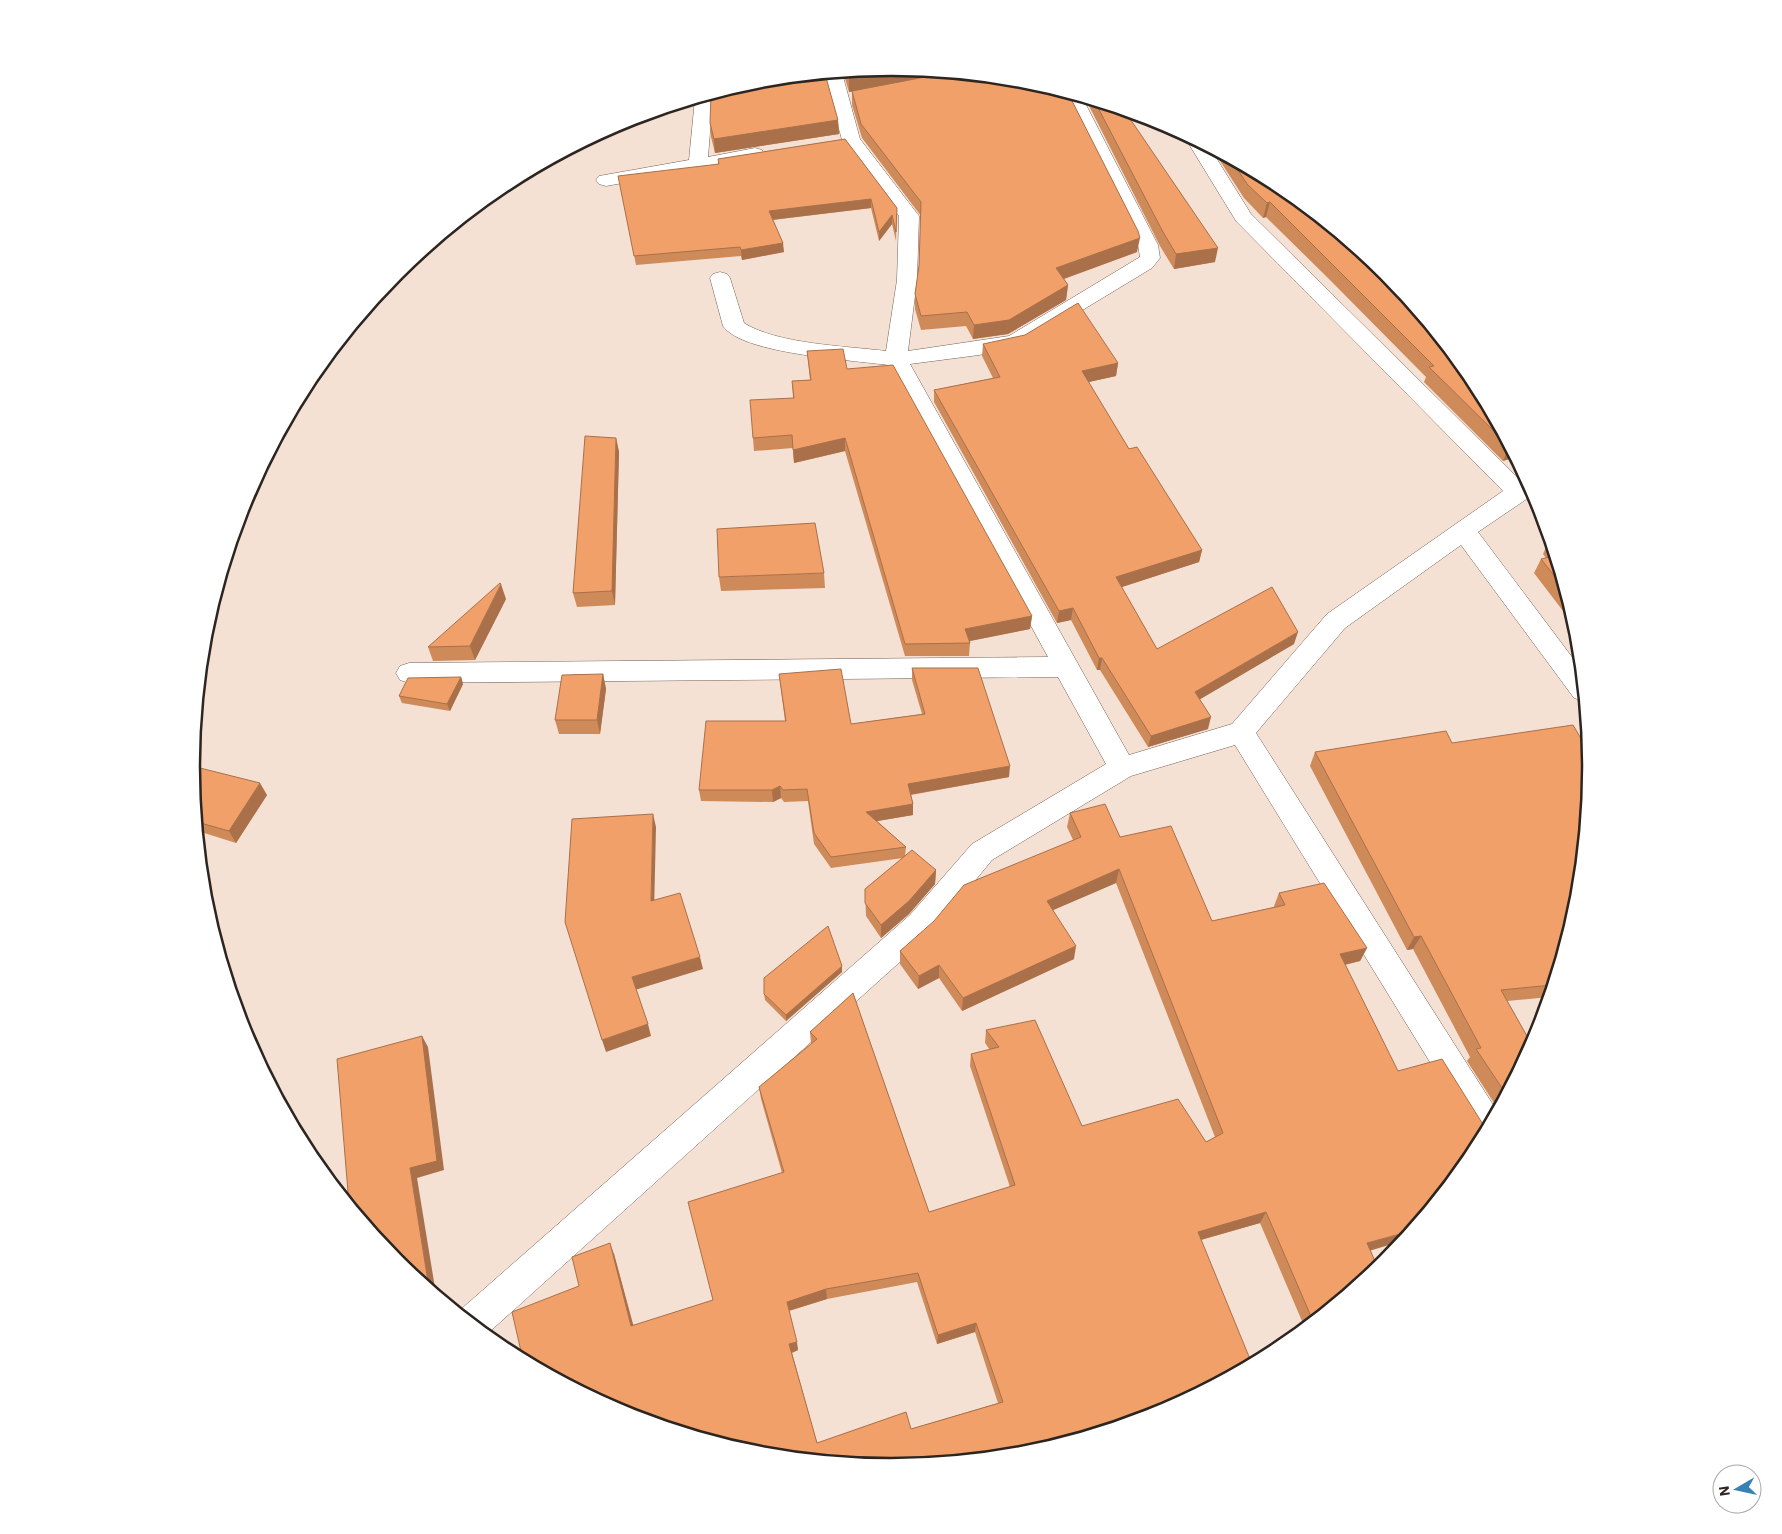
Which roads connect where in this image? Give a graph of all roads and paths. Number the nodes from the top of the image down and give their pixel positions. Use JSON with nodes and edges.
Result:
{"nodes":[{"id":1,"x":837,"y":79,"type":"edge"},
{"id":2,"x":1075,"y":101,"type":"edge"},
{"id":3,"x":703,"y":103,"type":"edge"},
{"id":4,"x":1201,"y":149,"type":"edge"},
{"id":5,"x":775,"y":151,"type":"edge"},
{"id":6,"x":1224,"y":162,"type":"edge"},
{"id":7,"x":698,"y":163,"type":"junction"},
{"id":8,"x":1211,"y":165,"type":"junction"},
{"id":9,"x":606,"y":180,"type":"dead end"},
{"id":10,"x":720,"y":278,"type":"dead end"},
{"id":11,"x":896,"y":359,"type":"junction"},
{"id":12,"x":1522,"y":487,"type":"edge"},
{"id":13,"x":1524,"y":489,"type":"edge"},
{"id":14,"x":1463,"y":530,"type":"junction"},
{"id":15,"x":1067,"y":667,"type":"junction"},
{"id":16,"x":409,"y":673,"type":"dead end"},
{"id":17,"x":1576,"y":682,"type":"edge"},
{"id":18,"x":1241,"y":732,"type":"junction"},
{"id":19,"x":1122,"y":768,"type":"junction"},
{"id":20,"x":1484,"y":1120,"type":"edge"},
{"id":21,"x":477,"y":1320,"type":"edge"}],
"edges":[{"from":1,"to":11,"type":"street"},
{"from":2,"to":11,"type":"street"},
{"from":3,"to":7,"type":"street"},
{"from":4,"to":8,"type":"street"},
{"from":5,"to":7,"type":"street"},
{"from":6,"to":8,"type":"street"},
{"from":7,"to":9,"type":"street"},
{"from":8,"to":12,"type":"street"},
{"from":10,"to":11,"type":"street"},
{"from":11,"to":15,"type":"street"},
{"from":13,"to":14,"type":"street"},
{"from":14,"to":17,"type":"street"},
{"from":14,"to":18,"type":"street"},
{"from":15,"to":16,"type":"street"},
{"from":15,"to":19,"type":"street"},
{"from":18,"to":19,"type":"street"},
{"from":18,"to":20,"type":"street"},
{"from":19,"to":21,"type":"street"}]}
